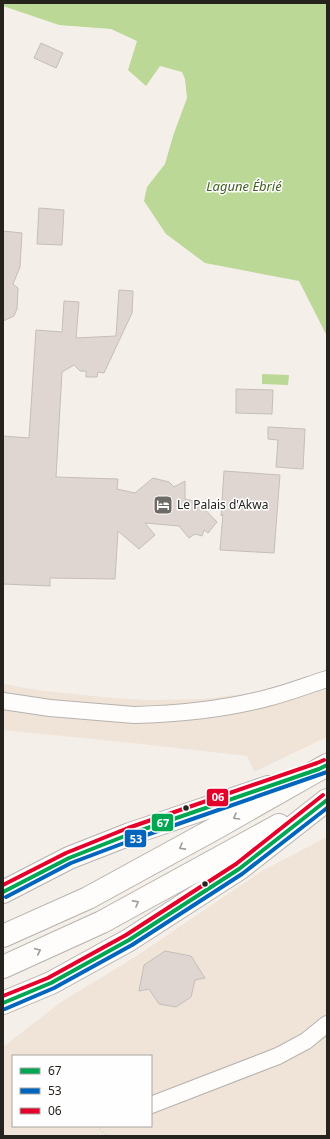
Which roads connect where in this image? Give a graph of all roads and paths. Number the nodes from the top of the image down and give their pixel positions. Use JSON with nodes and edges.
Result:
{"nodes":[{"id":1,"x":327,"y":679,"type":"edge"},
{"id":2,"x":3,"y":701,"type":"edge"},
{"id":3,"x":323,"y":767,"type":"edge"},
{"id":4,"x":327,"y":799,"type":"edge"},
{"id":5,"x":3,"y":892,"type":"edge"},
{"id":6,"x":3,"y":936,"type":"edge"},
{"id":7,"x":3,"y":967,"type":"edge"},
{"id":8,"x":3,"y":1003,"type":"edge"},
{"id":9,"x":327,"y":1024,"type":"edge"},
{"id":10,"x":152,"y":1105,"type":"edge"},
{"id":11,"x":98,"y":1127,"type":"edge"},
{"id":12,"x":107,"y":1136,"type":"edge"}],
"edges":[{"from":1,"to":2,"type":"street"},
{"from":3,"to":5,"type":"highway"},
{"from":3,"to":6,"type":"highway","one_way":true},
{"from":7,"to":4,"type":"highway","one_way":true},
{"from":4,"to":8,"type":"highway"},
{"from":9,"to":10,"type":"street"},
{"from":11,"to":12,"type":"path"}]}
